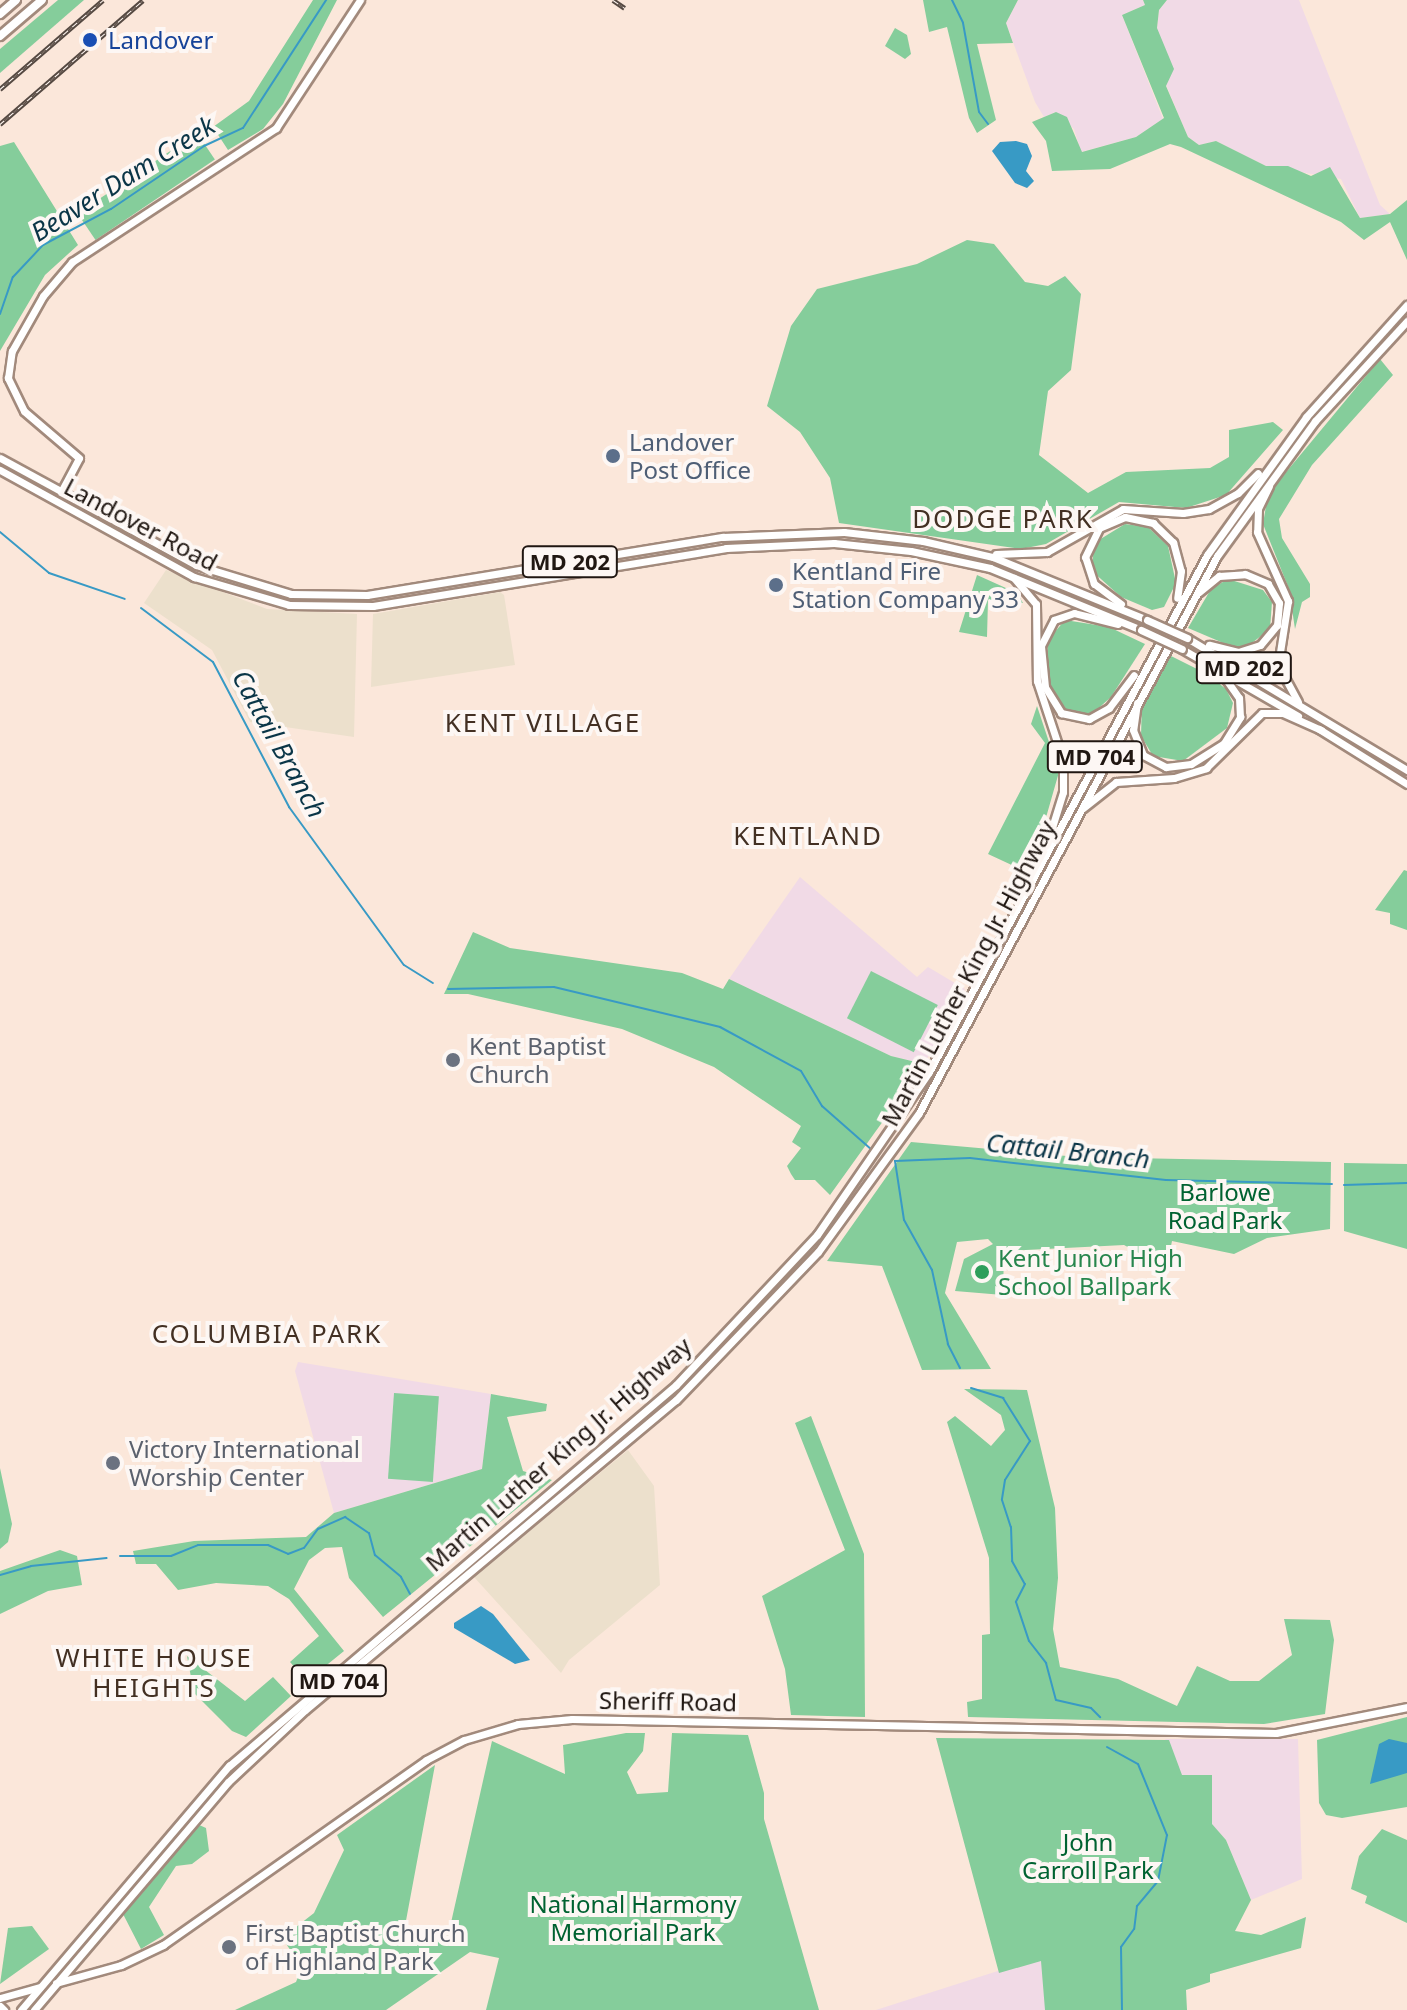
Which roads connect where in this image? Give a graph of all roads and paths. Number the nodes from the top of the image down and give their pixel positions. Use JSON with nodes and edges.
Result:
{"nodes":[{"id":1,"x":16,"y":0,"type":"edge"},
{"id":2,"x":42,"y":0,"type":"edge"},
{"id":3,"x":360,"y":0,"type":"edge"},
{"id":4,"x":0,"y":14,"type":"edge"},
{"id":5,"x":0,"y":36,"type":"edge"},
{"id":6,"x":1407,"y":305,"type":"edge"},
{"id":7,"x":1407,"y":321,"type":"edge"},
{"id":8,"x":0,"y":458,"type":"edge"},
{"id":9,"x":1274,"y":458,"type":"junction"},
{"id":10,"x":1283,"y":463,"type":"junction"},
{"id":11,"x":0,"y":470,"type":"edge"},
{"id":12,"x":61,"y":491,"type":"junction"},
{"id":13,"x":56,"y":501,"type":"junction"},
{"id":14,"x":863,"y":533,"type":"junction"},
{"id":15,"x":862,"y":545,"type":"junction"},
{"id":16,"x":971,"y":551,"type":"junction"},
{"id":17,"x":1009,"y":574,"type":"junction"},
{"id":18,"x":1172,"y":612,"type":"junction"},
{"id":19,"x":1183,"y":612,"type":"junction"},
{"id":20,"x":1147,"y":620,"type":"junction"},
{"id":21,"x":1141,"y":630,"type":"junction"},
{"id":22,"x":1187,"y":638,"type":"junction"},
{"id":23,"x":1152,"y":650,"type":"junction"},
{"id":24,"x":1214,"y":665,"type":"junction"},
{"id":25,"x":1144,"y":683,"type":"junction"},
{"id":26,"x":1298,"y":702,"type":"junction"},
{"id":27,"x":1321,"y":730,"type":"junction"},
{"id":28,"x":1407,"y":770,"type":"edge"},
{"id":29,"x":1407,"y":784,"type":"edge"},
{"id":30,"x":1058,"y":851,"type":"junction"},
{"id":31,"x":1039,"y":864,"type":"junction"},
{"id":32,"x":1407,"y":1707,"type":"edge"},
{"id":33,"x":78,"y":1957,"type":"junction"},
{"id":34,"x":90,"y":1974,"type":"junction"},
{"id":35,"x":55,"y":1983,"type":"junction"},
{"id":36,"x":39,"y":1988,"type":"junction"},
{"id":37,"x":0,"y":1998,"type":"edge"},
{"id":38,"x":0,"y":2006,"type":"edge"},
{"id":39,"x":4,"y":2010,"type":"edge"},
{"id":40,"x":21,"y":2010,"type":"edge"},
{"id":41,"x":34,"y":2010,"type":"edge"}],
"edges":[{"from":1,"to":4,"type":"highway"},
{"from":2,"to":5,"type":"highway"},
{"from":3,"to":12,"type":"main road"},
{"from":6,"to":9,"type":"main road","name":"Martin Luther King Jr. Highway","number":"MD 704"},
{"from":7,"to":10,"type":"main road","name":"Martin Luther King Jr. Highway","number":"MD 704"},
{"from":8,"to":12,"type":"main road","name":"Landover Road","number":"MD 202"},
{"from":9,"to":16,"type":"main road"},
{"from":9,"to":18,"type":"main road","name":"Martin Luther King Jr. Highway","number":"MD 704"},
{"from":10,"to":19,"type":"main road","name":"Martin Luther King Jr. Highway","number":"MD 704"},
{"from":10,"to":26,"type":"main road"},
{"from":11,"to":13,"type":"main road","name":"Landover Road","number":"MD 202"},
{"from":12,"to":13,"type":"main road"},
{"from":12,"to":14,"type":"main road","name":"Landover Road","number":"MD 202"},
{"from":13,"to":15,"type":"main road","name":"Landover Road","number":"MD 202"},
{"from":14,"to":15,"type":"main road"},
{"from":14,"to":16,"type":"main road","name":"Landover Road","number":"MD 202"},
{"from":15,"to":17,"type":"main road","name":"Landover Road","number":"MD 202"},
{"from":16,"to":20,"type":"main road","name":"Landover Road","number":"MD 202"},
{"from":17,"to":21,"type":"main road","name":"Landover Road","number":"MD 202"},
{"from":17,"to":31,"type":"main road"},
{"from":18,"to":20,"type":"main road"},
{"from":18,"to":23,"type":"main road","name":"Martin Luther King Jr. Highway","number":"MD 704"},
{"from":19,"to":22,"type":"main road"},
{"from":19,"to":25,"type":"main road","name":"Martin Luther King Jr. Highway","number":"MD 704"},
{"from":20,"to":22,"type":"main road","name":"Landover Road","number":"MD 202","bridge":true},
{"from":21,"to":23,"type":"main road"},
{"from":21,"to":24,"type":"main road","name":"Landover Road","number":"MD 202","bridge":true},
{"from":22,"to":26,"type":"main road","name":"Landover Road","number":"MD 202"},
{"from":23,"to":31,"type":"main road","name":"Martin Luther King Jr. Highway","number":"MD 704"},
{"from":24,"to":25,"type":"main road"},
{"from":24,"to":27,"type":"main road","name":"Landover Road","number":"MD 202"},
{"from":25,"to":30,"type":"main road","name":"Martin Luther King Jr. Highway","number":"MD 704"},
{"from":26,"to":28,"type":"main road","name":"Landover Road","number":"MD 202"},
{"from":27,"to":29,"type":"main road","name":"Landover Road","number":"MD 202"},
{"from":27,"to":30,"type":"main road"},
{"from":30,"to":33,"type":"main road","name":"Martin Luther King Jr. Highway","number":"MD 704"},
{"from":31,"to":36,"type":"main road","name":"Martin Luther King Jr. Highway","number":"MD 704"},
{"from":32,"to":34,"type":"main road","name":"Sheriff Road"},
{"from":33,"to":34,"type":"main road"},
{"from":33,"to":35,"type":"main road","name":"Martin Luther King Jr. Highway","number":"MD 704"},
{"from":34,"to":35,"type":"main road","name":"Sheriff Road"},
{"from":35,"to":36,"type":"main road","name":"Sheriff Road"},
{"from":35,"to":41,"type":"main road","name":"Martin Luther King Jr. Highway","number":"MD 704"},
{"from":36,"to":37,"type":"main road","name":"Sheriff Road"},
{"from":36,"to":40,"type":"main road","name":"Martin Luther King Jr. Highway","number":"MD 704"},
{"from":38,"to":39,"type":"main road"}]}
